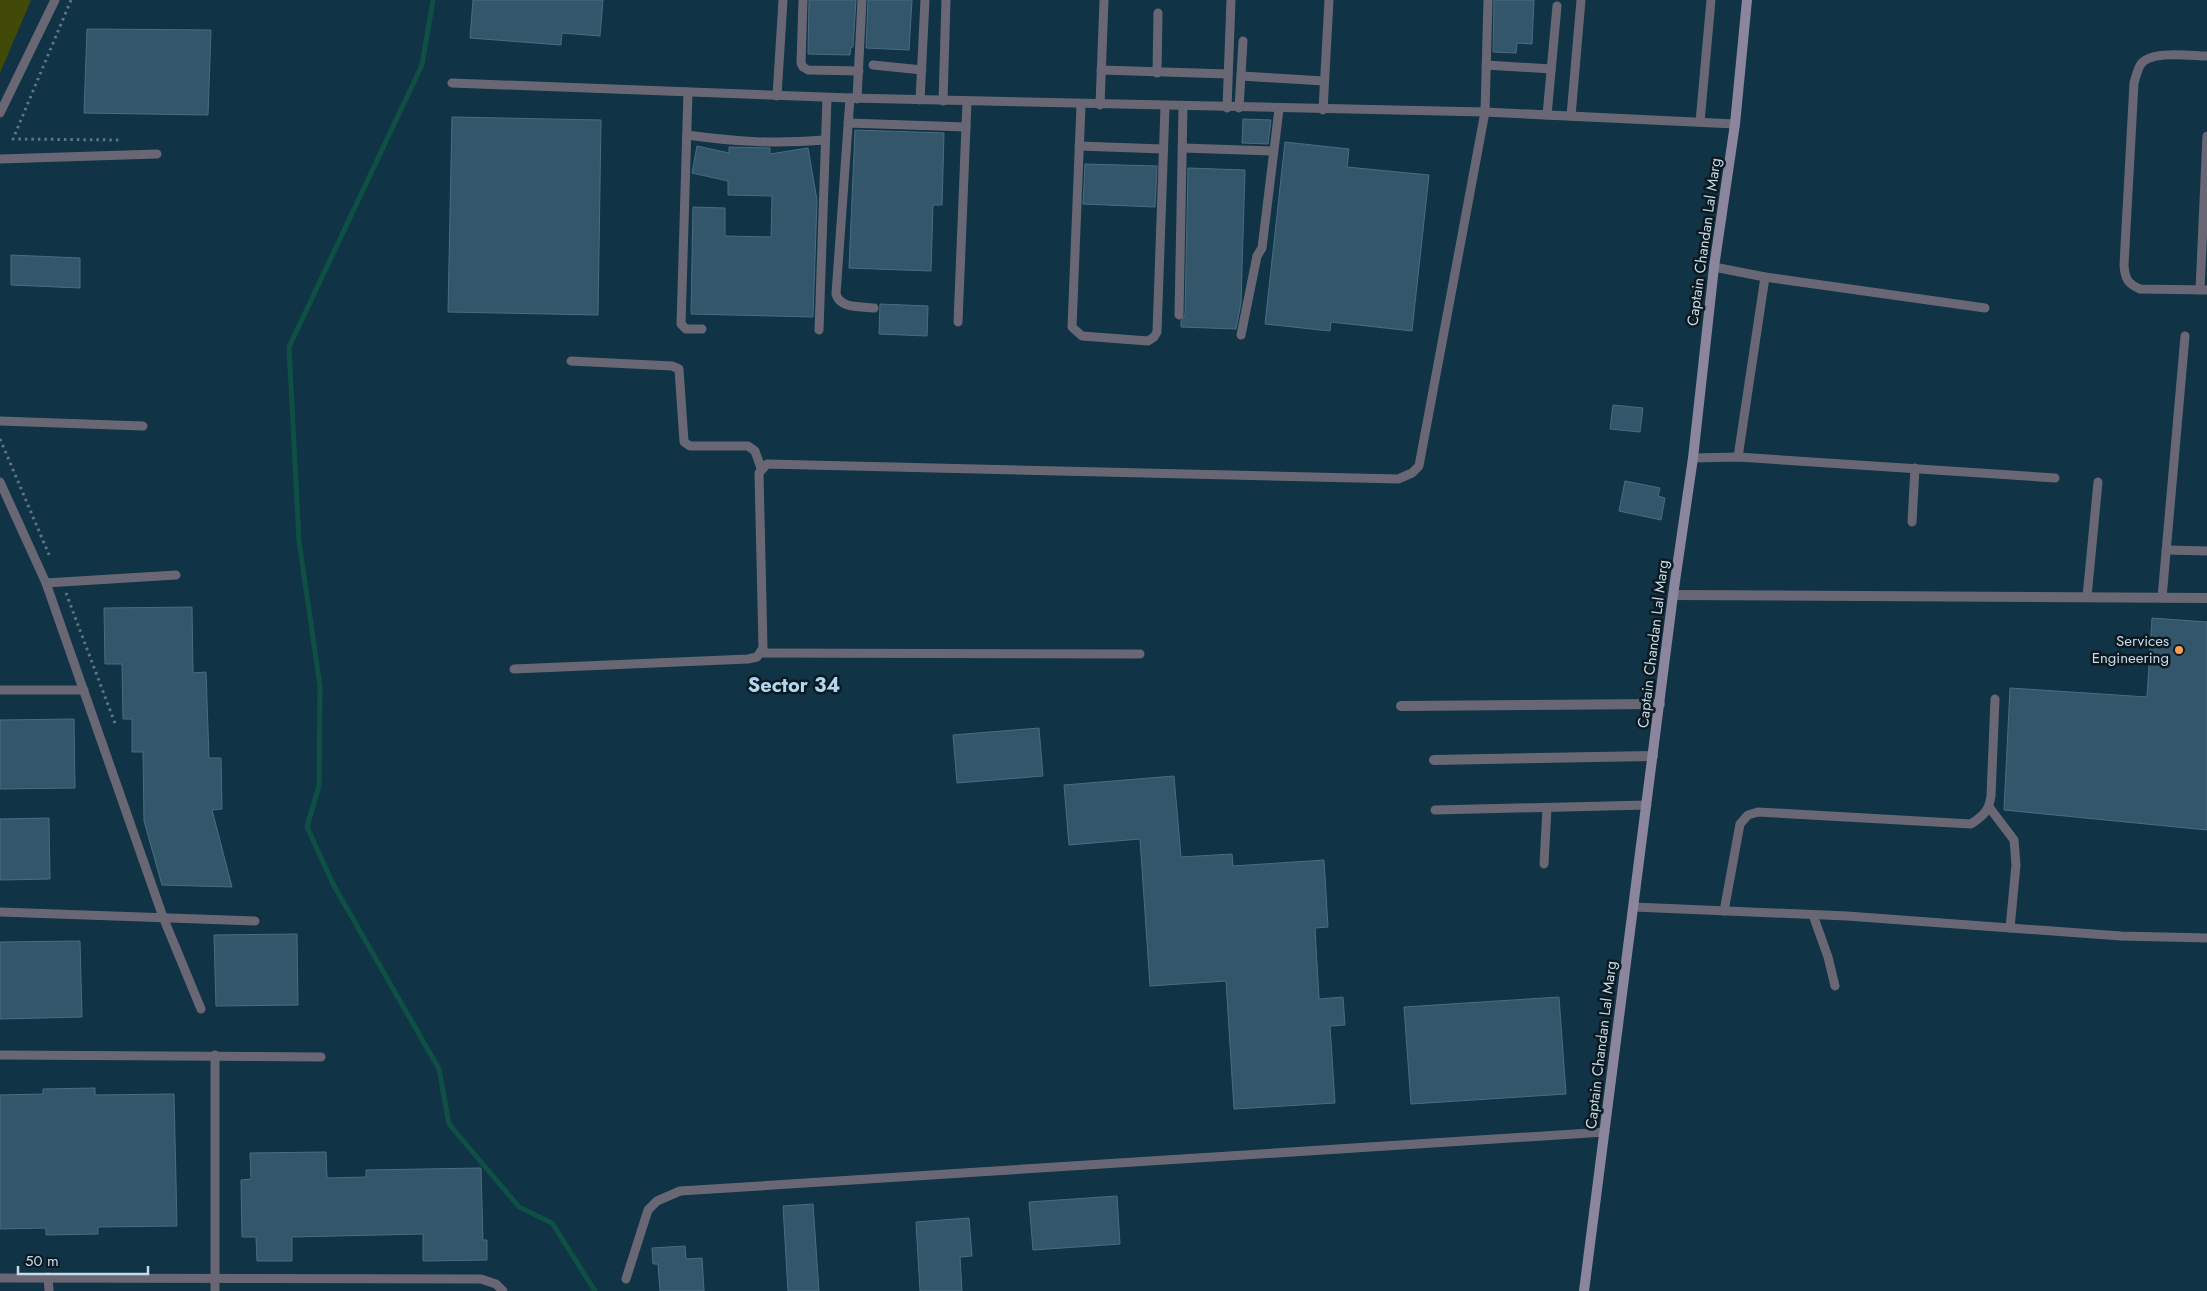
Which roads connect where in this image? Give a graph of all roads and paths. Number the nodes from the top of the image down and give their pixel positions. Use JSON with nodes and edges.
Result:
{"nodes":[{"id":1,"x":54,"y":0,"type":"edge"},
{"id":2,"x":71,"y":0,"type":"edge"},
{"id":3,"x":783,"y":0,"type":"edge"},
{"id":4,"x":803,"y":0,"type":"edge"},
{"id":5,"x":862,"y":0,"type":"edge"},
{"id":6,"x":926,"y":0,"type":"edge"},
{"id":7,"x":946,"y":0,"type":"edge"},
{"id":8,"x":1104,"y":0,"type":"edge"},
{"id":9,"x":1232,"y":0,"type":"edge"},
{"id":10,"x":1329,"y":0,"type":"edge"},
{"id":11,"x":1488,"y":0,"type":"edge"},
{"id":12,"x":1581,"y":0,"type":"edge"},
{"id":13,"x":1712,"y":0,"type":"edge"},
{"id":14,"x":1747,"y":0,"type":"edge"},
{"id":15,"x":1557,"y":6,"type":"dead end"},
{"id":16,"x":1158,"y":13,"type":"dead end"},
{"id":17,"x":1243,"y":41,"type":"dead end"},
{"id":18,"x":2207,"y":56,"type":"edge"},
{"id":19,"x":873,"y":65,"type":"dead end"},
{"id":20,"x":1486,"y":65,"type":"junction"},
{"id":21,"x":922,"y":70,"type":"junction"},
{"id":22,"x":1101,"y":70,"type":"junction"},
{"id":23,"x":1551,"y":70,"type":"junction"},
{"id":24,"x":859,"y":71,"type":"junction"},
{"id":25,"x":1157,"y":73,"type":"junction"},
{"id":26,"x":1228,"y":74,"type":"junction"},
{"id":27,"x":1241,"y":76,"type":"junction"},
{"id":28,"x":1324,"y":81,"type":"junction"},
{"id":29,"x":452,"y":83,"type":"dead end"},
{"id":30,"x":688,"y":92,"type":"junction"},
{"id":31,"x":777,"y":96,"type":"junction"},
{"id":32,"x":827,"y":98,"type":"junction"},
{"id":33,"x":854,"y":99,"type":"junction"},
{"id":34,"x":920,"y":100,"type":"junction"},
{"id":35,"x":943,"y":101,"type":"junction"},
{"id":36,"x":967,"y":102,"type":"junction"},
{"id":37,"x":1081,"y":105,"type":"junction"},
{"id":38,"x":1100,"y":105,"type":"junction"},
{"id":39,"x":1164,"y":107,"type":"junction"},
{"id":40,"x":1184,"y":107,"type":"junction"},
{"id":41,"x":1227,"y":108,"type":"junction"},
{"id":42,"x":1239,"y":108,"type":"junction"},
{"id":43,"x":1278,"y":109,"type":"junction"},
{"id":44,"x":1323,"y":110,"type":"junction"},
{"id":45,"x":1485,"y":112,"type":"junction"},
{"id":46,"x":0,"y":113,"type":"edge"},
{"id":47,"x":1547,"y":115,"type":"junction"},
{"id":48,"x":1571,"y":116,"type":"junction"},
{"id":49,"x":1700,"y":122,"type":"junction"},
{"id":50,"x":848,"y":124,"type":"junction"},
{"id":51,"x":1735,"y":124,"type":"junction"},
{"id":52,"x":966,"y":128,"type":"junction"},
{"id":53,"x":686,"y":134,"type":"junction"},
{"id":54,"x":2207,"y":136,"type":"edge"},
{"id":55,"x":126,"y":140,"type":"dead end"},
{"id":56,"x":825,"y":140,"type":"junction"},
{"id":57,"x":1079,"y":146,"type":"junction"},
{"id":58,"x":1183,"y":148,"type":"junction"},
{"id":59,"x":1163,"y":149,"type":"junction"},
{"id":60,"x":1274,"y":151,"type":"junction"},
{"id":61,"x":156,"y":154,"type":"dead end"},
{"id":62,"x":0,"y":159,"type":"edge"},
{"id":63,"x":1714,"y":268,"type":"junction"},
{"id":64,"x":1765,"y":277,"type":"junction"},
{"id":65,"x":2204,"y":290,"type":"edge"},
{"id":66,"x":874,"y":308,"type":"dead end"},
{"id":67,"x":1985,"y":308,"type":"dead end"},
{"id":68,"x":1179,"y":315,"type":"dead end"},
{"id":69,"x":958,"y":322,"type":"dead end"},
{"id":70,"x":702,"y":329,"type":"dead end"},
{"id":71,"x":819,"y":330,"type":"dead end"},
{"id":72,"x":1241,"y":335,"type":"dead end"},
{"id":73,"x":2185,"y":336,"type":"dead end"},
{"id":74,"x":571,"y":361,"type":"dead end"},
{"id":75,"x":0,"y":421,"type":"edge"},
{"id":76,"x":143,"y":426,"type":"dead end"},
{"id":77,"x":0,"y":439,"type":"edge"},
{"id":78,"x":1738,"y":456,"type":"junction"},
{"id":79,"x":1694,"y":458,"type":"junction"},
{"id":80,"x":762,"y":468,"type":"junction"},
{"id":81,"x":1915,"y":468,"type":"junction"},
{"id":82,"x":2055,"y":478,"type":"dead end"},
{"id":83,"x":0,"y":482,"type":"edge"},
{"id":84,"x":2098,"y":482,"type":"dead end"},
{"id":85,"x":1912,"y":522,"type":"dead end"},
{"id":86,"x":2166,"y":550,"type":"junction"},
{"id":87,"x":2207,"y":552,"type":"edge"},
{"id":88,"x":51,"y":558,"type":"dead end"},
{"id":89,"x":176,"y":575,"type":"dead end"},
{"id":90,"x":46,"y":583,"type":"junction"},
{"id":91,"x":65,"y":592,"type":"dead end"},
{"id":92,"x":1673,"y":595,"type":"junction"},
{"id":93,"x":2087,"y":597,"type":"junction"},
{"id":94,"x":2162,"y":598,"type":"junction"},
{"id":95,"x":2207,"y":598,"type":"edge"},
{"id":96,"x":760,"y":653,"type":"junction"},
{"id":97,"x":1140,"y":654,"type":"dead end"},
{"id":98,"x":514,"y":669,"type":"dead end"},
{"id":99,"x":0,"y":690,"type":"edge"},
{"id":100,"x":84,"y":690,"type":"junction"},
{"id":101,"x":1994,"y":699,"type":"dead end"},
{"id":102,"x":1660,"y":704,"type":"junction"},
{"id":103,"x":1402,"y":706,"type":"dead end"},
{"id":104,"x":116,"y":726,"type":"dead end"},
{"id":105,"x":1654,"y":756,"type":"junction"},
{"id":106,"x":1434,"y":760,"type":"dead end"},
{"id":107,"x":1647,"y":805,"type":"junction"},
{"id":108,"x":1989,"y":807,"type":"junction"},
{"id":109,"x":1548,"y":808,"type":"junction"},
{"id":110,"x":1435,"y":810,"type":"dead end"},
{"id":111,"x":1544,"y":864,"type":"dead end"},
{"id":112,"x":1634,"y":907,"type":"junction"},
{"id":113,"x":1724,"y":911,"type":"junction"},
{"id":114,"x":0,"y":912,"type":"edge"},
{"id":115,"x":1813,"y":915,"type":"junction"},
{"id":116,"x":163,"y":917,"type":"junction"},
{"id":117,"x":255,"y":921,"type":"dead end"},
{"id":118,"x":2010,"y":928,"type":"junction"},
{"id":119,"x":2207,"y":938,"type":"edge"},
{"id":120,"x":1835,"y":986,"type":"dead end"},
{"id":121,"x":201,"y":1009,"type":"dead end"},
{"id":122,"x":0,"y":1055,"type":"edge"},
{"id":123,"x":215,"y":1055,"type":"junction"},
{"id":124,"x":321,"y":1057,"type":"dead end"},
{"id":125,"x":1606,"y":1132,"type":"junction"},
{"id":126,"x":0,"y":1278,"type":"edge"},
{"id":127,"x":48,"y":1278,"type":"junction"},
{"id":128,"x":215,"y":1279,"type":"junction"},
{"id":129,"x":626,"y":1279,"type":"dead end"},
{"id":130,"x":49,"y":1291,"type":"edge"},
{"id":131,"x":214,"y":1291,"type":"edge"},
{"id":132,"x":503,"y":1291,"type":"edge"},
{"id":133,"x":1584,"y":1291,"type":"edge"}],
"edges":[{"from":1,"to":46,"type":"lane"},
{"from":2,"to":55,"type":"path"},
{"from":3,"to":31,"type":"lane"},
{"from":4,"to":24,"type":"lane"},
{"from":5,"to":24,"type":"lane"},
{"from":6,"to":21,"type":"lane"},
{"from":7,"to":35,"type":"lane"},
{"from":8,"to":22,"type":"lane"},
{"from":9,"to":26,"type":"lane"},
{"from":10,"to":28,"type":"lane"},
{"from":11,"to":20,"type":"lane"},
{"from":12,"to":48,"type":"lane"},
{"from":13,"to":49,"type":"lane"},
{"from":14,"to":51,"type":"street","name":"Captain Chandan Lal Marg"},
{"from":15,"to":23,"type":"lane"},
{"from":16,"to":25,"type":"lane"},
{"from":17,"to":27,"type":"lane"},
{"from":18,"to":65,"type":"lane"},
{"from":19,"to":21,"type":"lane"},
{"from":20,"to":23,"type":"lane"},
{"from":20,"to":45,"type":"lane"},
{"from":21,"to":34,"type":"lane"},
{"from":22,"to":25,"type":"lane"},
{"from":22,"to":38,"type":"lane"},
{"from":23,"to":47,"type":"lane"},
{"from":24,"to":33,"type":"lane"},
{"from":25,"to":26,"type":"lane"},
{"from":26,"to":41,"type":"lane"},
{"from":27,"to":28,"type":"lane"},
{"from":27,"to":42,"type":"lane"},
{"from":28,"to":44,"type":"lane"},
{"from":29,"to":30,"type":"lane"},
{"from":30,"to":31,"type":"lane"},
{"from":30,"to":53,"type":"lane"},
{"from":31,"to":32,"type":"lane"},
{"from":32,"to":33,"type":"lane"},
{"from":32,"to":56,"type":"lane"},
{"from":33,"to":34,"type":"lane"},
{"from":33,"to":50,"type":"lane"},
{"from":34,"to":35,"type":"lane"},
{"from":35,"to":36,"type":"lane"},
{"from":36,"to":37,"type":"lane"},
{"from":36,"to":52,"type":"lane"},
{"from":37,"to":38,"type":"lane"},
{"from":37,"to":57,"type":"lane"},
{"from":38,"to":39,"type":"lane"},
{"from":39,"to":40,"type":"lane"},
{"from":39,"to":59,"type":"lane"},
{"from":40,"to":41,"type":"lane"},
{"from":40,"to":58,"type":"lane"},
{"from":41,"to":42,"type":"lane"},
{"from":42,"to":43,"type":"lane"},
{"from":43,"to":44,"type":"lane"},
{"from":43,"to":60,"type":"lane"},
{"from":44,"to":45,"type":"lane"},
{"from":45,"to":47,"type":"lane"},
{"from":45,"to":80,"type":"lane"},
{"from":47,"to":48,"type":"lane"},
{"from":48,"to":49,"type":"lane"},
{"from":49,"to":51,"type":"lane"},
{"from":50,"to":52,"type":"lane"},
{"from":50,"to":66,"type":"lane"},
{"from":51,"to":63,"type":"street","name":"Captain Chandan Lal Marg"},
{"from":52,"to":69,"type":"lane"},
{"from":53,"to":56,"type":"lane"},
{"from":53,"to":70,"type":"lane"},
{"from":54,"to":65,"type":"lane"},
{"from":56,"to":71,"type":"lane"},
{"from":57,"to":59,"type":"lane"},
{"from":57,"to":59,"type":"lane"},
{"from":58,"to":60,"type":"lane"},
{"from":58,"to":68,"type":"lane"},
{"from":60,"to":72,"type":"lane"},
{"from":61,"to":62,"type":"lane"},
{"from":63,"to":64,"type":"lane"},
{"from":63,"to":79,"type":"street","name":"Captain Chandan Lal Marg"},
{"from":64,"to":67,"type":"lane"},
{"from":64,"to":78,"type":"lane"},
{"from":73,"to":86,"type":"lane"},
{"from":74,"to":80,"type":"lane"},
{"from":75,"to":76,"type":"lane"},
{"from":77,"to":88,"type":"path"},
{"from":78,"to":79,"type":"lane"},
{"from":78,"to":81,"type":"lane"},
{"from":79,"to":92,"type":"street","name":"Captain Chandan Lal Marg"},
{"from":80,"to":96,"type":"lane"},
{"from":81,"to":82,"type":"lane"},
{"from":81,"to":85,"type":"lane"},
{"from":83,"to":90,"type":"lane"},
{"from":84,"to":93,"type":"lane"},
{"from":86,"to":87,"type":"lane"},
{"from":86,"to":94,"type":"lane"},
{"from":89,"to":90,"type":"lane"},
{"from":90,"to":100,"type":"lane"},
{"from":91,"to":104,"type":"path"},
{"from":92,"to":93,"type":"street"},
{"from":92,"to":102,"type":"street","name":"Captain Chandan Lal Marg"},
{"from":93,"to":94,"type":"street"},
{"from":94,"to":95,"type":"street"},
{"from":96,"to":97,"type":"lane"},
{"from":96,"to":98,"type":"lane"},
{"from":99,"to":100,"type":"lane"},
{"from":100,"to":116,"type":"lane"},
{"from":101,"to":108,"type":"lane"},
{"from":102,"to":103,"type":"street"},
{"from":102,"to":105,"type":"street","name":"Captain Chandan Lal Marg"},
{"from":105,"to":106,"type":"street"},
{"from":105,"to":107,"type":"street","name":"Captain Chandan Lal Marg"},
{"from":107,"to":109,"type":"lane"},
{"from":107,"to":112,"type":"street","name":"Captain Chandan Lal Marg"},
{"from":108,"to":113,"type":"lane"},
{"from":108,"to":118,"type":"lane"},
{"from":109,"to":110,"type":"lane"},
{"from":109,"to":111,"type":"lane"},
{"from":112,"to":113,"type":"lane"},
{"from":112,"to":125,"type":"street","name":"Captain Chandan Lal Marg"},
{"from":113,"to":115,"type":"lane"},
{"from":114,"to":116,"type":"lane"},
{"from":115,"to":118,"type":"lane"},
{"from":115,"to":120,"type":"lane"},
{"from":116,"to":117,"type":"lane"},
{"from":116,"to":121,"type":"lane"},
{"from":118,"to":119,"type":"lane"},
{"from":122,"to":123,"type":"lane"},
{"from":123,"to":124,"type":"lane"},
{"from":123,"to":128,"type":"lane"},
{"from":125,"to":129,"type":"lane"},
{"from":125,"to":133,"type":"street","name":"Captain Chandan Lal Marg"},
{"from":126,"to":127,"type":"lane"},
{"from":127,"to":128,"type":"lane"},
{"from":127,"to":130,"type":"lane"},
{"from":128,"to":131,"type":"lane"},
{"from":128,"to":132,"type":"lane"}]}
